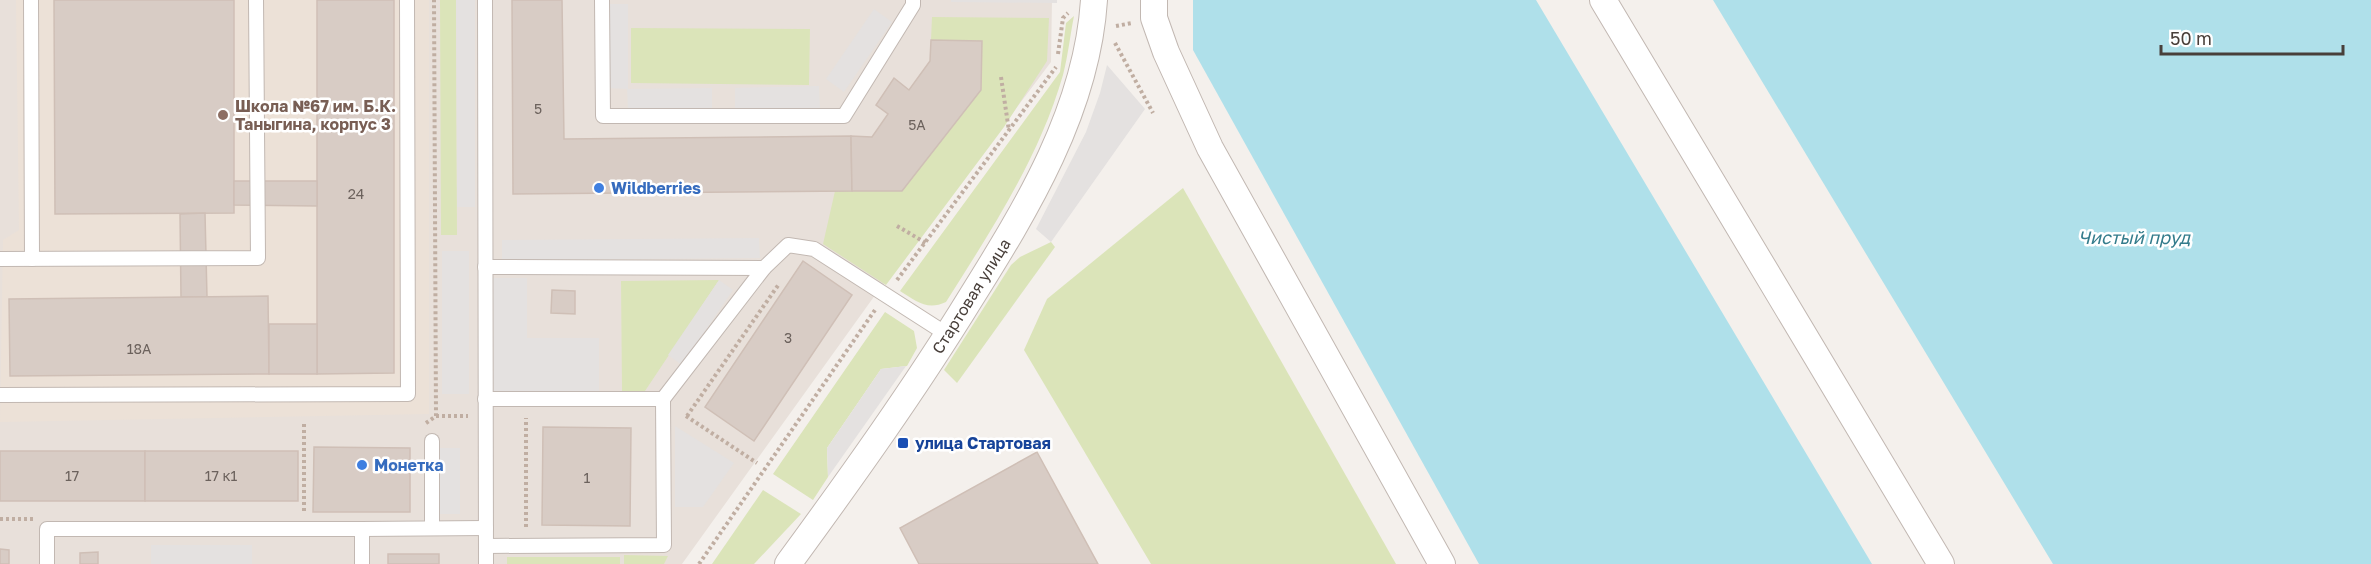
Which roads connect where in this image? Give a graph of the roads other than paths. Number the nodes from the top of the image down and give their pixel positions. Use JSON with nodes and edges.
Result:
{"nodes":[{"id":1,"x":31,"y":0,"type":"edge"},
{"id":2,"x":256,"y":0,"type":"edge"},
{"id":3,"x":407,"y":0,"type":"edge"},
{"id":4,"x":485,"y":0,"type":"edge"},
{"id":5,"x":602,"y":0,"type":"edge"},
{"id":6,"x":913,"y":0,"type":"edge"},
{"id":7,"x":1603,"y":0,"type":"edge"},
{"id":8,"x":1084,"y":4,"type":"edge"},
{"id":9,"x":1154,"y":9,"type":"edge"},
{"id":10,"x":0,"y":259,"type":"edge"},
{"id":11,"x":32,"y":259,"type":"junction"},
{"id":12,"x":485,"y":267,"type":"junction"},
{"id":13,"x":764,"y":268,"type":"junction"},
{"id":14,"x":948,"y":335,"type":"junction"},
{"id":15,"x":0,"y":395,"type":"edge"},
{"id":16,"x":485,"y":399,"type":"junction"},
{"id":17,"x":663,"y":399,"type":"junction"},
{"id":18,"x":432,"y":441,"type":"dead end"},
{"id":19,"x":363,"y":528,"type":"junction"},
{"id":20,"x":432,"y":528,"type":"junction"},
{"id":21,"x":486,"y":528,"type":"junction"},
{"id":22,"x":486,"y":546,"type":"junction"},
{"id":23,"x":47,"y":564,"type":"edge"},
{"id":24,"x":362,"y":564,"type":"edge"},
{"id":25,"x":486,"y":564,"type":"edge"},
{"id":26,"x":788,"y":564,"type":"edge"},
{"id":27,"x":1442,"y":564,"type":"edge"},
{"id":28,"x":1941,"y":564,"type":"edge"}],
"edges":[{"from":1,"to":11,"type":"lane"},
{"from":2,"to":11,"type":"lane"},
{"from":3,"to":15,"type":"lane"},
{"from":4,"to":12,"type":"lane"},
{"from":5,"to":6,"type":"lane"},
{"from":7,"to":28,"type":"street"},
{"from":8,"to":14,"type":"street","name":"Стартовая улица"},
{"from":9,"to":27,"type":"street"},
{"from":10,"to":11,"type":"lane"},
{"from":12,"to":13,"type":"lane"},
{"from":12,"to":16,"type":"lane"},
{"from":13,"to":14,"type":"lane"},
{"from":13,"to":17,"type":"lane"},
{"from":14,"to":26,"type":"street","name":"Стартовая улица"},
{"from":16,"to":17,"type":"lane"},
{"from":16,"to":21,"type":"lane"},
{"from":17,"to":22,"type":"lane"},
{"from":18,"to":20,"type":"lane"},
{"from":19,"to":20,"type":"lane"},
{"from":19,"to":23,"type":"lane"},
{"from":19,"to":24,"type":"lane"},
{"from":20,"to":21,"type":"lane"},
{"from":21,"to":22,"type":"lane"},
{"from":22,"to":25,"type":"lane"}]}
